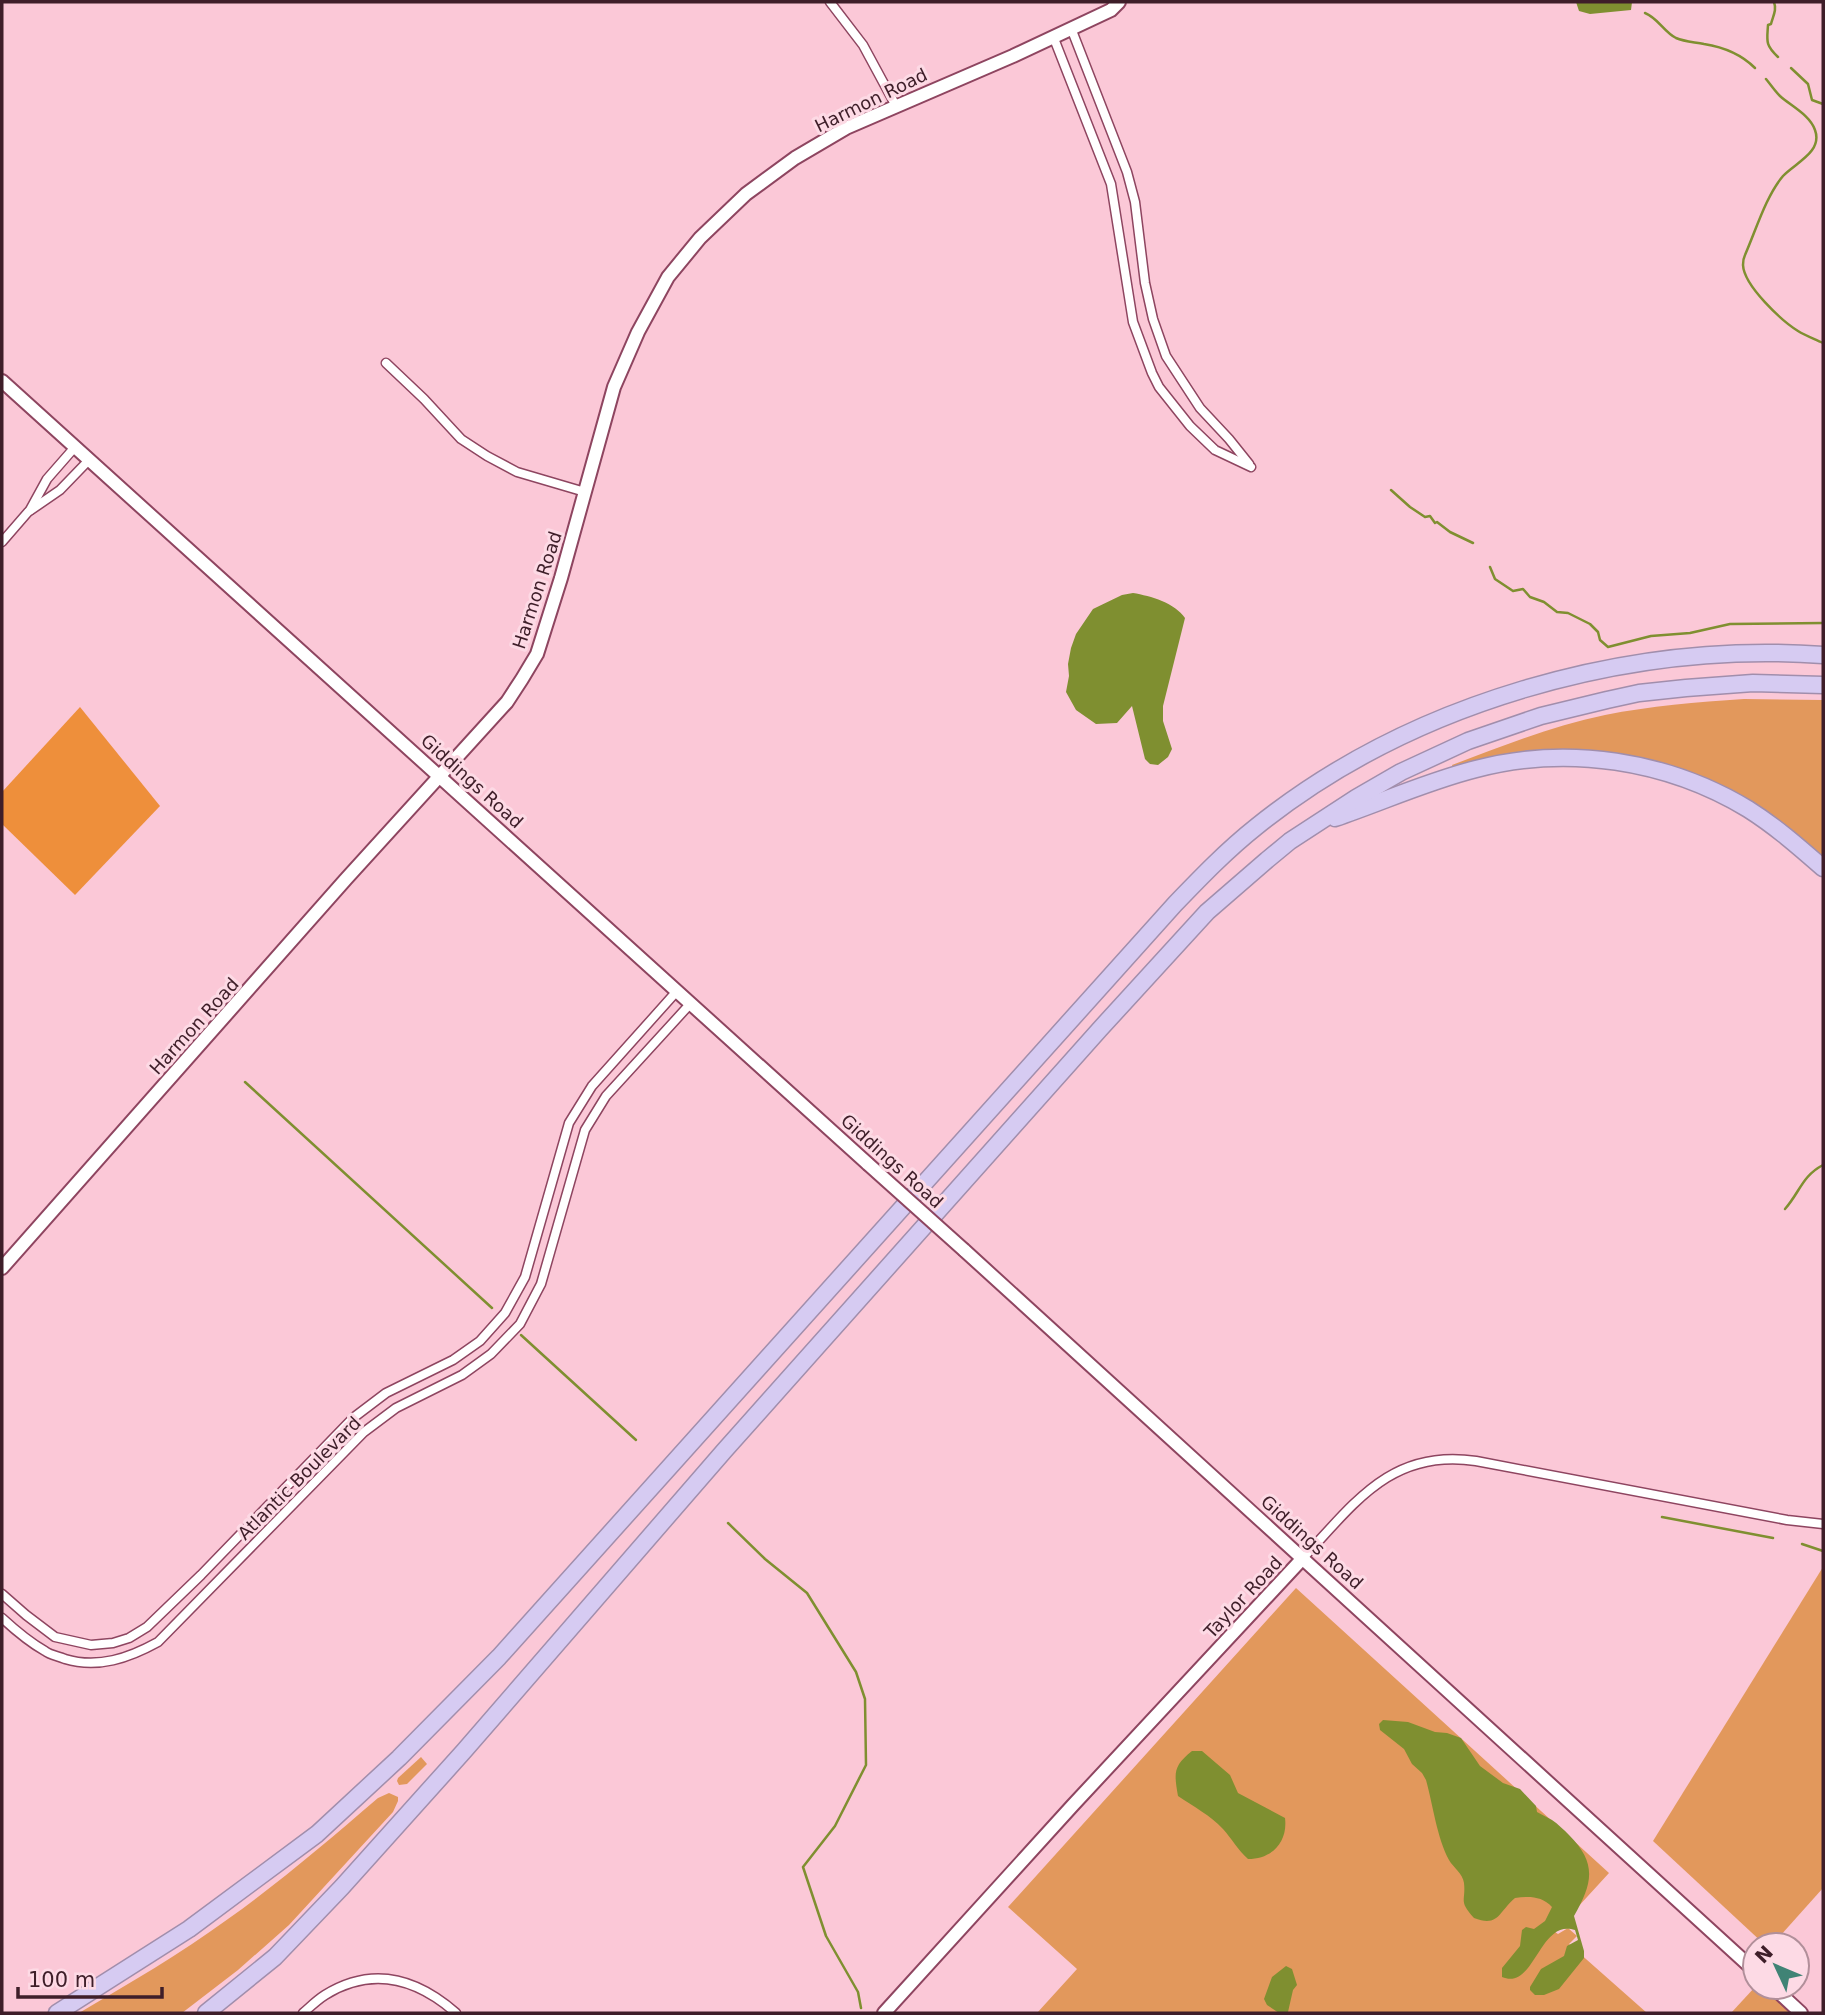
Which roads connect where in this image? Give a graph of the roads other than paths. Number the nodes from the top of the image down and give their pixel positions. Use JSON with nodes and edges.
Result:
{"nodes":[{"id":1,"x":830,"y":2,"type":"edge"},
{"id":2,"x":1119,"y":2,"type":"edge"},
{"id":3,"x":1071,"y":28,"type":"junction"},
{"id":4,"x":1053,"y":36,"type":"junction"},
{"id":5,"x":895,"y":106,"type":"junction"},
{"id":6,"x":386,"y":362,"type":"dead end"},
{"id":7,"x":2,"y":381,"type":"edge"},
{"id":8,"x":75,"y":447,"type":"junction"},
{"id":9,"x":89,"y":460,"type":"junction"},
{"id":10,"x":585,"y":492,"type":"junction"},
{"id":11,"x":29,"y":512,"type":"junction"},
{"id":12,"x":2,"y":542,"type":"edge"},
{"id":13,"x":1823,"y":655,"type":"edge"},
{"id":14,"x":1823,"y":685,"type":"edge"},
{"id":15,"x":440,"y":776,"type":"junction"},
{"id":16,"x":1313,"y":826,"type":"junction"},
{"id":17,"x":1823,"y":868,"type":"edge"},
{"id":18,"x":677,"y":991,"type":"junction"},
{"id":19,"x":691,"y":1003,"type":"junction"},
{"id":20,"x":2,"y":1268,"type":"edge"},
{"id":21,"x":1823,"y":1524,"type":"edge"},
{"id":22,"x":1303,"y":1558,"type":"junction"},
{"id":23,"x":2,"y":1594,"type":"edge"},
{"id":24,"x":2,"y":1618,"type":"edge"},
{"id":25,"x":1741,"y":1958,"type":"edge"},
{"id":26,"x":1788,"y":2001,"type":"edge"},
{"id":27,"x":57,"y":2013,"type":"edge"},
{"id":28,"x":206,"y":2013,"type":"edge"},
{"id":29,"x":303,"y":2013,"type":"edge"},
{"id":30,"x":456,"y":2013,"type":"edge"},
{"id":31,"x":884,"y":2013,"type":"edge"},
{"id":32,"x":1801,"y":2013,"type":"edge"}],
"edges":[{"from":1,"to":5,"type":"street"},
{"from":2,"to":3,"type":"street","name":"Harmon Road"},
{"from":3,"to":4,"type":"street","name":"Harmon Road"},
{"from":3,"to":4,"type":"street"},
{"from":4,"to":5,"type":"street","name":"Harmon Road"},
{"from":5,"to":10,"type":"street","name":"Harmon Road"},
{"from":6,"to":10,"type":"street"},
{"from":7,"to":8,"type":"street","name":"Giddings Road"},
{"from":8,"to":9,"type":"street","name":"Giddings Road"},
{"from":8,"to":11,"type":"street"},
{"from":9,"to":11,"type":"street"},
{"from":9,"to":15,"type":"street","name":"Giddings Road"},
{"from":10,"to":15,"type":"street","name":"Harmon Road"},
{"from":11,"to":12,"type":"street"},
{"from":13,"to":27,"type":"highway"},
{"from":14,"to":16,"type":"highway"},
{"from":15,"to":18,"type":"street","name":"Giddings Road"},
{"from":15,"to":20,"type":"street","name":"Harmon Road"},
{"from":16,"to":17,"type":"highway"},
{"from":16,"to":28,"type":"highway"},
{"from":18,"to":19,"type":"street","name":"Giddings Road"},
{"from":18,"to":23,"type":"street","name":"Atlantic Boulevard"},
{"from":19,"to":22,"type":"street","name":"Giddings Road","bridge":true},
{"from":19,"to":24,"type":"street","name":"Atlantic Boulevard"},
{"from":21,"to":22,"type":"street","name":"Taylor Road"},
{"from":22,"to":25,"type":"street","name":"Giddings Road"},
{"from":22,"to":31,"type":"street","name":"Taylor Road"},
{"from":26,"to":32,"type":"street"},
{"from":29,"to":30,"type":"street"}]}
